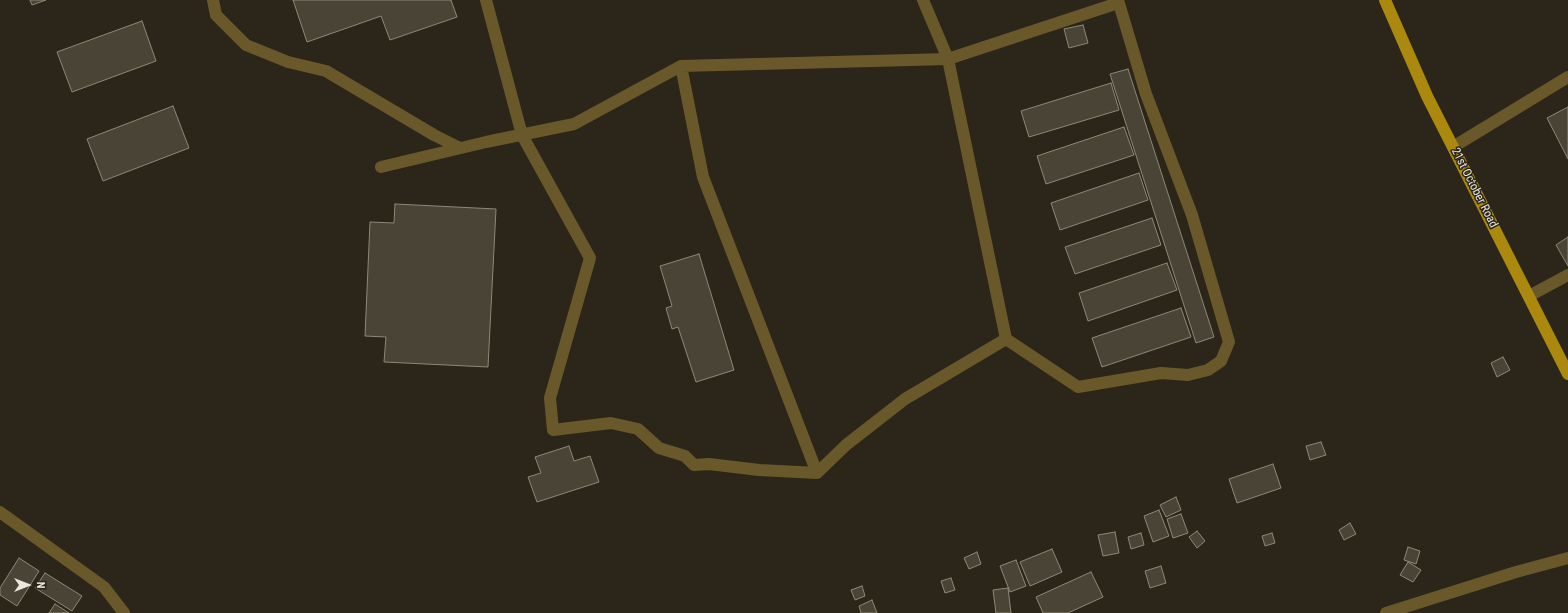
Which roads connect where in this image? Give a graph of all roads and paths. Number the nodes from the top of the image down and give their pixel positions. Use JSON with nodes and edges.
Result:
{"nodes":[{"id":1,"x":213,"y":0,"type":"edge"},
{"id":2,"x":486,"y":0,"type":"edge"},
{"id":3,"x":923,"y":0,"type":"edge"},
{"id":4,"x":1385,"y":0,"type":"edge"},
{"id":5,"x":1118,"y":1,"type":"edge"},
{"id":6,"x":948,"y":59,"type":"junction"},
{"id":7,"x":682,"y":66,"type":"junction"},
{"id":8,"x":1568,"y":77,"type":"edge"},
{"id":9,"x":522,"y":135,"type":"junction"},
{"id":10,"x":1453,"y":147,"type":"junction"},
{"id":11,"x":460,"y":148,"type":"junction"},
{"id":12,"x":381,"y":167,"type":"dead end"},
{"id":13,"x":1568,"y":275,"type":"edge"},
{"id":14,"x":1529,"y":296,"type":"junction"},
{"id":15,"x":1006,"y":339,"type":"junction"},
{"id":16,"x":1568,"y":374,"type":"edge"},
{"id":17,"x":817,"y":473,"type":"junction"},
{"id":18,"x":0,"y":512,"type":"edge"},
{"id":19,"x":1568,"y":558,"type":"edge"},
{"id":20,"x":124,"y":613,"type":"edge"},
{"id":21,"x":1386,"y":613,"type":"edge"}],
"edges":[{"from":1,"to":11,"type":"street"},
{"from":2,"to":9,"type":"street"},
{"from":3,"to":6,"type":"street"},
{"from":4,"to":10,"type":"main road","name":"21st October Road"},
{"from":5,"to":6,"type":"street"},
{"from":5,"to":15,"type":"street"},
{"from":6,"to":7,"type":"street"},
{"from":6,"to":15,"type":"street"},
{"from":7,"to":9,"type":"street"},
{"from":7,"to":17,"type":"street"},
{"from":8,"to":10,"type":"street"},
{"from":9,"to":11,"type":"street"},
{"from":9,"to":17,"type":"street"},
{"from":10,"to":14,"type":"main road","name":"21st October Road"},
{"from":11,"to":12,"type":"street"},
{"from":13,"to":14,"type":"street"},
{"from":14,"to":16,"type":"main road","name":"21st October Road"},
{"from":15,"to":17,"type":"street"},
{"from":18,"to":20,"type":"street"},
{"from":19,"to":21,"type":"street"}]}
